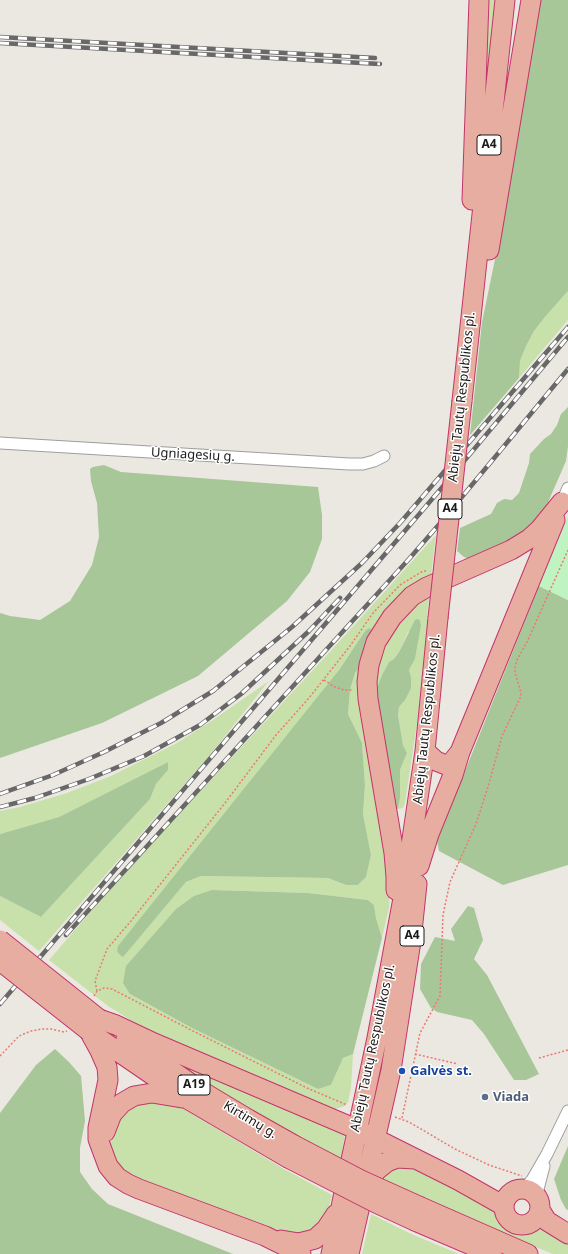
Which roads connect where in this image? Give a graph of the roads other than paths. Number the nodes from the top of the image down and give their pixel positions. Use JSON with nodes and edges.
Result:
{"nodes":[{"id":1,"x":479,"y":0,"type":"edge"},
{"id":2,"x":505,"y":0,"type":"edge"},
{"id":3,"x":531,"y":0,"type":"edge"},
{"id":4,"x":473,"y":290,"type":"junction"},
{"id":5,"x":471,"y":317,"type":"junction"},
{"id":6,"x":0,"y":443,"type":"edge"},
{"id":7,"x":384,"y":456,"type":"dead end"},
{"id":8,"x":565,"y":495,"type":"edge"},
{"id":9,"x":511,"y":550,"type":"junction"},
{"id":10,"x":534,"y":569,"type":"junction"},
{"id":11,"x":425,"y":751,"type":"junction"},
{"id":12,"x":460,"y":752,"type":"junction"},
{"id":13,"x":415,"y":817,"type":"junction"},
{"id":14,"x":419,"y":866,"type":"junction"},
{"id":15,"x":395,"y":937,"type":"junction"},
{"id":16,"x":0,"y":940,"type":"edge"},
{"id":17,"x":0,"y":961,"type":"edge"},
{"id":18,"x":94,"y":1025,"type":"junction"},
{"id":19,"x":189,"y":1100,"type":"junction"},
{"id":20,"x":568,"y":1111,"type":"edge"},
{"id":21,"x":356,"y":1128,"type":"junction"},
{"id":22,"x":376,"y":1138,"type":"junction"},
{"id":23,"x":102,"y":1150,"type":"junction"},
{"id":24,"x":291,"y":1151,"type":"junction"},
{"id":25,"x":547,"y":1154,"type":"junction"},
{"id":26,"x":417,"y":1159,"type":"junction"},
{"id":27,"x":365,"y":1187,"type":"junction"},
{"id":28,"x":525,"y":1196,"type":"junction"},
{"id":29,"x":340,"y":1208,"type":"junction"},
{"id":30,"x":418,"y":1214,"type":"junction"},
{"id":31,"x":568,"y":1234,"type":"edge"},
{"id":32,"x":264,"y":1236,"type":"junction"},
{"id":33,"x":448,"y":1236,"type":"junction"},
{"id":34,"x":301,"y":1254,"type":"edge"},
{"id":35,"x":330,"y":1254,"type":"edge"},
{"id":36,"x":350,"y":1254,"type":"edge"},
{"id":37,"x":470,"y":1254,"type":"edge"},
{"id":38,"x":492,"y":1254,"type":"edge"},
{"id":39,"x":528,"y":1254,"type":"edge"}],
"edges":[{"from":1,"to":4,"type":"highway"},
{"from":2,"to":4,"type":"highway","name":"Abiejų Tautų Respublikos pl.","number":"A4"},
{"from":3,"to":5,"type":"highway"},
{"from":4,"to":5,"type":"highway","name":"Abiejų Tautų Respublikos pl.","number":"A4"},
{"from":5,"to":11,"type":"highway","name":"Abiejų Tautų Respublikos pl.","number":"A4","bridge":true},
{"from":6,"to":7,"type":"street","name":"Ugniagesių g."},
{"from":8,"to":9,"type":"highway"},
{"from":8,"to":10,"type":"highway"},
{"from":9,"to":10,"type":"highway"},
{"from":9,"to":15,"type":"highway"},
{"from":10,"to":12,"type":"highway"},
{"from":11,"to":12,"type":"highway"},
{"from":11,"to":13,"type":"highway","name":"Abiejų Tautų Respublikos pl.","number":"A4"},
{"from":12,"to":14,"type":"highway"},
{"from":13,"to":14,"type":"highway","name":"Abiejų Tautų Respublikos pl.","number":"A4"},
{"from":13,"to":15,"type":"highway","name":"Abiejų Tautų Respublikos pl.","number":"A4"},
{"from":14,"to":22,"type":"highway","name":"Abiejų Tautų Respublikos pl.","number":"A4"},
{"from":15,"to":21,"type":"highway","name":"Abiejų Tautų Respublikos pl.","number":"A4"},
{"from":16,"to":18,"type":"highway","name":"Kirtimų g.","number":"A19","bridge":true},
{"from":17,"to":18,"type":"highway","name":"Kirtimų g.","number":"A19","bridge":true},
{"from":18,"to":19,"type":"highway","name":"Kirtimų g.","number":"A19"},
{"from":18,"to":21,"type":"highway"},
{"from":18,"to":23,"type":"highway"},
{"from":18,"to":24,"type":"highway","name":"Kirtimų g.","number":"A19"},
{"from":19,"to":23,"type":"highway"},
{"from":19,"to":24,"type":"highway","name":"Kirtimų g.","number":"A19"},
{"from":20,"to":25,"type":"street"},
{"from":21,"to":22,"type":"highway"},
{"from":21,"to":29,"type":"highway","name":"Abiejų Tautų Respublikos pl.","number":"A4"},
{"from":22,"to":26,"type":"highway"},
{"from":22,"to":27,"type":"highway","name":"Abiejų Tautų Respublikos pl.","number":"A4"},
{"from":23,"to":32,"type":"highway"},
{"from":24,"to":30,"type":"highway","name":"Kirtimų g.","number":"A19","bridge":true},
{"from":25,"to":28,"type":"street"},
{"from":25,"to":28,"type":"street"},
{"from":26,"to":27,"type":"highway"},
{"from":26,"to":28,"type":"highway"},
{"from":27,"to":36,"type":"highway","name":"Abiejų Tautų Respublikos pl.","number":"A4"},
{"from":28,"to":31,"type":"highway"},
{"from":29,"to":32,"type":"highway"},
{"from":29,"to":35,"type":"highway","name":"Abiejų Tautų Respublikos pl.","number":"A4"},
{"from":30,"to":33,"type":"highway","name":"Kirtimų g.","number":"A19"},
{"from":30,"to":39,"type":"highway","name":"Kirtimų g.","number":"A19"},
{"from":32,"to":34,"type":"highway"},
{"from":33,"to":37,"type":"highway"},
{"from":33,"to":38,"type":"highway","name":"Kirtimų g.","number":"A19"}]}
